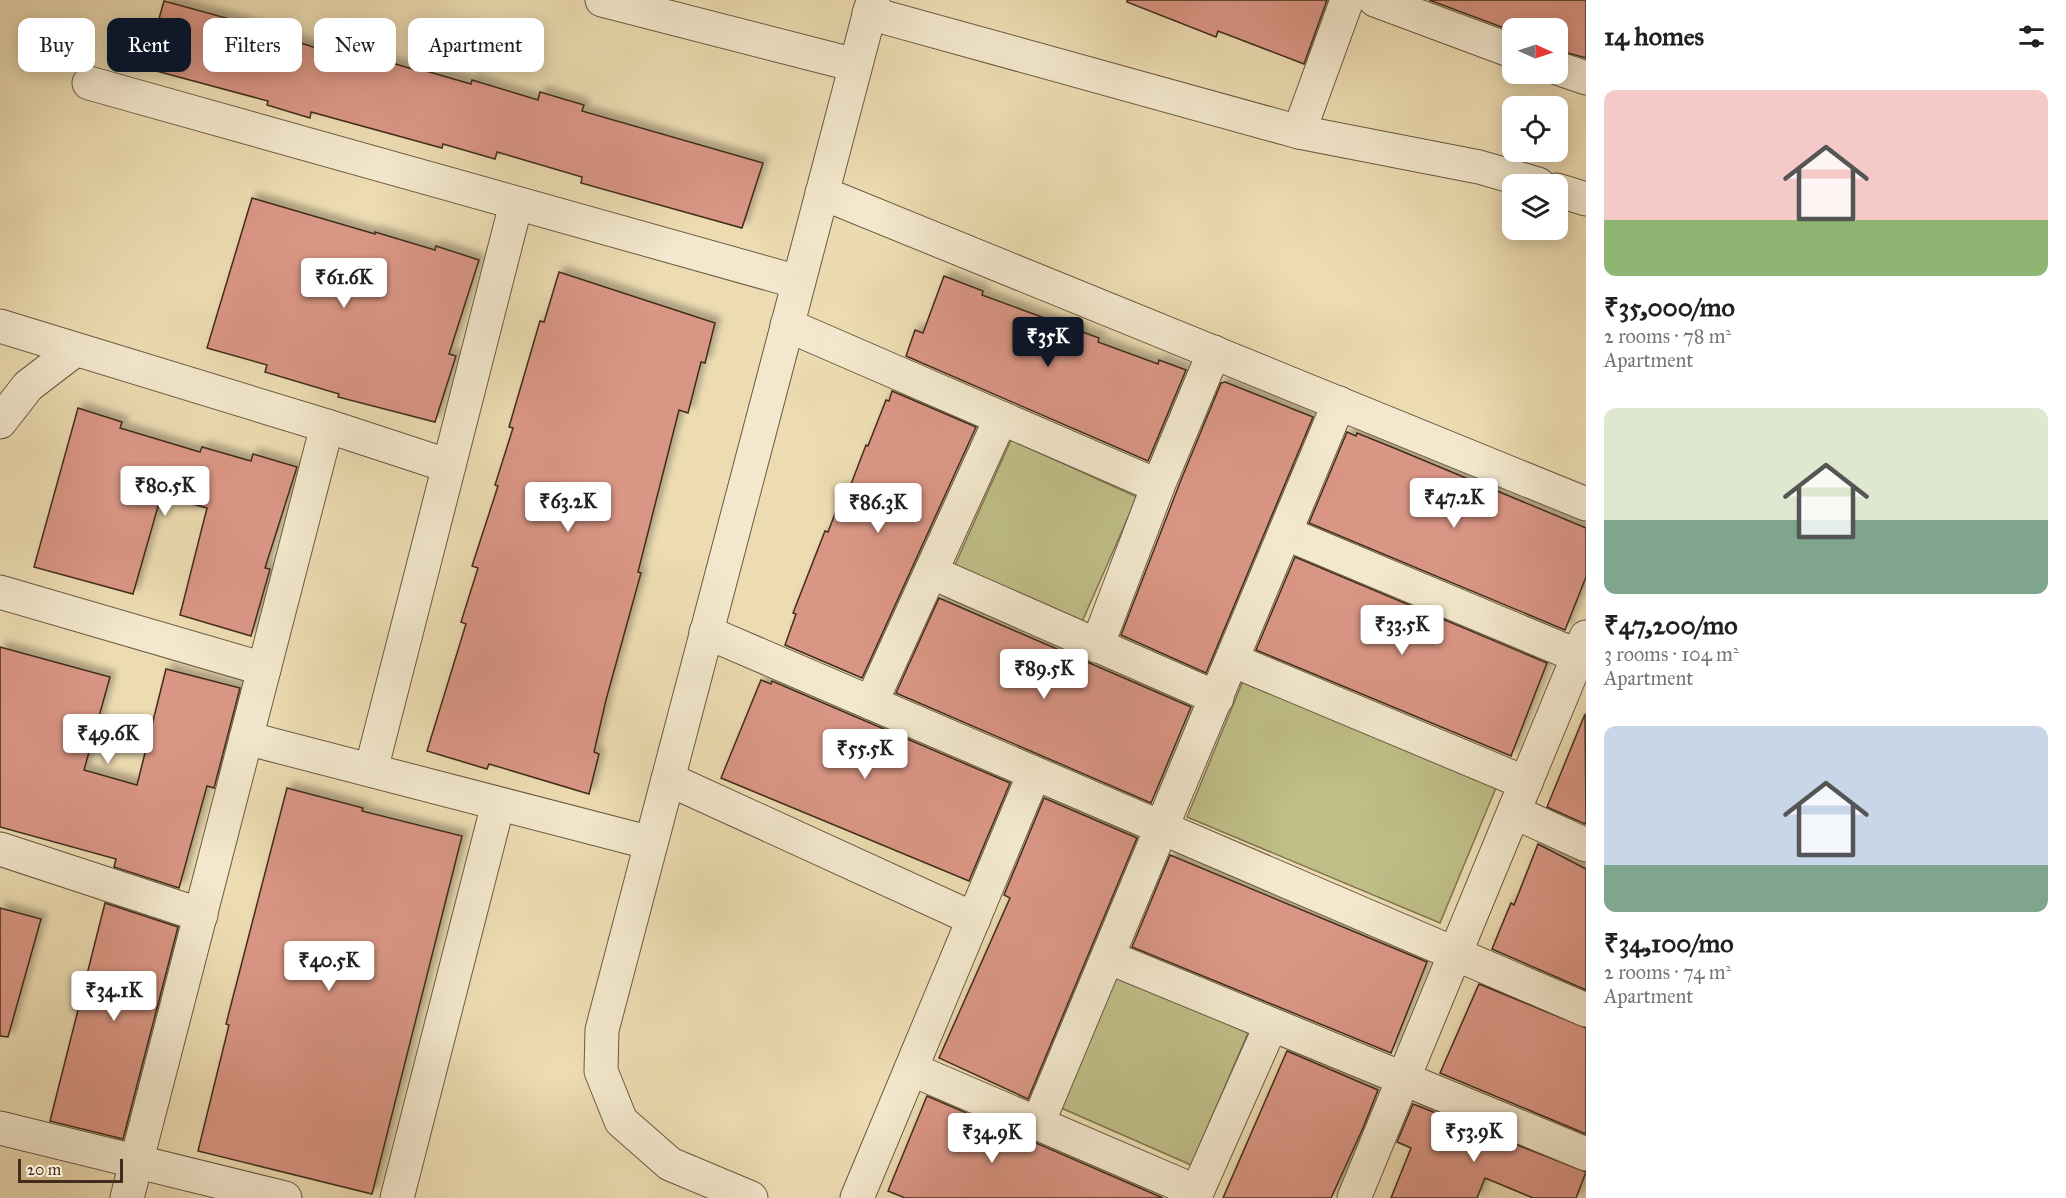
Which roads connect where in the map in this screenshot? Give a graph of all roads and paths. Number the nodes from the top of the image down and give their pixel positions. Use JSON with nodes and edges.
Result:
{"nodes":[{"id":1,"x":602,"y":0,"type":"edge"},
{"id":2,"x":1347,"y":0,"type":"edge"},
{"id":3,"x":1375,"y":0,"type":"edge"},
{"id":4,"x":871,"y":6,"type":"edge"},
{"id":5,"x":1502,"y":47,"type":"edge"},
{"id":6,"x":855,"y":65,"type":"junction"},
{"id":7,"x":1568,"y":72,"type":"edge"},
{"id":8,"x":1586,"y":78,"type":"edge"},
{"id":9,"x":89,"y":83,"type":"dead end"},
{"id":10,"x":1299,"y":132,"type":"junction"},
{"id":11,"x":1503,"y":174,"type":"edge"},
{"id":12,"x":822,"y":193,"type":"junction"},
{"id":13,"x":1568,"y":193,"type":"edge"},
{"id":14,"x":1586,"y":199,"type":"edge"},
{"id":15,"x":516,"y":204,"type":"junction"},
{"id":16,"x":798,"y":282,"type":"junction"},
{"id":17,"x":0,"y":326,"type":"edge"},
{"id":18,"x":787,"y":326,"type":"junction"},
{"id":19,"x":75,"y":350,"type":"junction"},
{"id":20,"x":1214,"y":352,"type":"junction"},
{"id":21,"x":1339,"y":403,"type":"junction"},
{"id":22,"x":1001,"y":418,"type":"junction"},
{"id":23,"x":0,"y":422,"type":"edge"},
{"id":24,"x":327,"y":426,"type":"junction"},
{"id":25,"x":449,"y":466,"type":"junction"},
{"id":26,"x":1158,"y":486,"type":"junction"},
{"id":27,"x":1586,"y":504,"type":"edge"},
{"id":28,"x":1285,"y":532,"type":"junction"},
{"id":29,"x":931,"y":572,"type":"junction"},
{"id":30,"x":0,"y":592,"type":"edge"},
{"id":31,"x":706,"y":632,"type":"junction"},
{"id":32,"x":1097,"y":646,"type":"junction"},
{"id":33,"x":1582,"y":646,"type":"edge"},
{"id":34,"x":1232,"y":660,"type":"junction"},
{"id":35,"x":264,"y":669,"type":"junction"},
{"id":36,"x":1217,"y":698,"type":"junction"},
{"id":37,"x":872,"y":703,"type":"junction"},
{"id":38,"x":246,"y":738,"type":"junction"},
{"id":39,"x":371,"y":770,"type":"junction"},
{"id":40,"x":1034,"y":774,"type":"junction"},
{"id":41,"x":668,"y":779,"type":"junction"},
{"id":42,"x":1526,"y":783,"type":"junction"},
{"id":43,"x":498,"y":804,"type":"junction"},
{"id":44,"x":1514,"y":812,"type":"junction"},
{"id":45,"x":1163,"y":829,"type":"junction"},
{"id":46,"x":651,"y":843,"type":"junction"},
{"id":47,"x":1586,"y":845,"type":"edge"},
{"id":48,"x":0,"y":849,"type":"edge"},
{"id":49,"x":201,"y":915,"type":"junction"},
{"id":50,"x":974,"y":919,"type":"junction"},
{"id":51,"x":1454,"y":955,"type":"junction"},
{"id":52,"x":1108,"y":957,"type":"junction"},
{"id":53,"x":1586,"y":1010,"type":"edge"},
{"id":54,"x":1271,"y":1025,"type":"junction"},
{"id":55,"x":911,"y":1069,"type":"junction"},
{"id":56,"x":1403,"y":1080,"type":"junction"},
{"id":57,"x":1038,"y":1124,"type":"junction"},
{"id":58,"x":0,"y":1128,"type":"edge"},
{"id":59,"x":1586,"y":1154,"type":"edge"},
{"id":60,"x":137,"y":1160,"type":"junction"},
{"id":61,"x":1196,"y":1195,"type":"edge"},
{"id":62,"x":128,"y":1198,"type":"edge"},
{"id":63,"x":285,"y":1198,"type":"edge"},
{"id":64,"x":397,"y":1198,"type":"edge"},
{"id":65,"x":751,"y":1198,"type":"edge"},
{"id":66,"x":857,"y":1198,"type":"edge"},
{"id":67,"x":1354,"y":1198,"type":"edge"}],
"edges":[{"from":1,"to":6,"type":"street"},
{"from":2,"to":10,"type":"street"},
{"from":3,"to":5,"type":"street"},
{"from":4,"to":6,"type":"street"},
{"from":4,"to":10,"type":"street"},
{"from":6,"to":12,"type":"street"},
{"from":7,"to":8,"type":"street"},
{"from":9,"to":15,"type":"street"},
{"from":10,"to":11,"type":"street"},
{"from":12,"to":16,"type":"street"},
{"from":12,"to":20,"type":"street"},
{"from":13,"to":14,"type":"street"},
{"from":15,"to":16,"type":"street"},
{"from":15,"to":25,"type":"street"},
{"from":16,"to":18,"type":"street"},
{"from":17,"to":19,"type":"street"},
{"from":18,"to":22,"type":"street"},
{"from":18,"to":31,"type":"street"},
{"from":19,"to":23,"type":"street"},
{"from":19,"to":24,"type":"street"},
{"from":20,"to":21,"type":"street"},
{"from":20,"to":26,"type":"street"},
{"from":21,"to":27,"type":"street"},
{"from":21,"to":28,"type":"street"},
{"from":22,"to":26,"type":"street"},
{"from":22,"to":29,"type":"street"},
{"from":24,"to":25,"type":"street"},
{"from":24,"to":35,"type":"street"},
{"from":25,"to":39,"type":"street"},
{"from":26,"to":32,"type":"street"},
{"from":28,"to":33,"type":"street"},
{"from":28,"to":34,"type":"street"},
{"from":29,"to":32,"type":"street"},
{"from":29,"to":37,"type":"street"},
{"from":30,"to":35,"type":"street"},
{"from":31,"to":37,"type":"street"},
{"from":31,"to":41,"type":"street"},
{"from":32,"to":36,"type":"street"},
{"from":33,"to":42,"type":"street"},
{"from":34,"to":36,"type":"street"},
{"from":34,"to":42,"type":"street"},
{"from":35,"to":38,"type":"street"},
{"from":36,"to":45,"type":"street"},
{"from":37,"to":40,"type":"street"},
{"from":38,"to":39,"type":"street"},
{"from":38,"to":49,"type":"street"},
{"from":39,"to":43,"type":"street"},
{"from":40,"to":45,"type":"street"},
{"from":40,"to":50,"type":"street"},
{"from":41,"to":46,"type":"street"},
{"from":41,"to":50,"type":"street"},
{"from":42,"to":44,"type":"street"},
{"from":43,"to":46,"type":"street"},
{"from":43,"to":64,"type":"street"},
{"from":44,"to":47,"type":"street"},
{"from":44,"to":51,"type":"street"},
{"from":45,"to":51,"type":"street"},
{"from":45,"to":52,"type":"street"},
{"from":46,"to":65,"type":"street"},
{"from":48,"to":49,"type":"street"},
{"from":49,"to":60,"type":"street"},
{"from":50,"to":55,"type":"street"},
{"from":51,"to":53,"type":"street"},
{"from":51,"to":56,"type":"street"},
{"from":52,"to":54,"type":"street"},
{"from":52,"to":57,"type":"street"},
{"from":54,"to":56,"type":"street"},
{"from":54,"to":61,"type":"street"},
{"from":55,"to":57,"type":"street"},
{"from":55,"to":66,"type":"street"},
{"from":56,"to":59,"type":"street"},
{"from":56,"to":67,"type":"street"},
{"from":57,"to":61,"type":"street"},
{"from":58,"to":60,"type":"street"},
{"from":60,"to":62,"type":"street"},
{"from":60,"to":63,"type":"street"}]}
